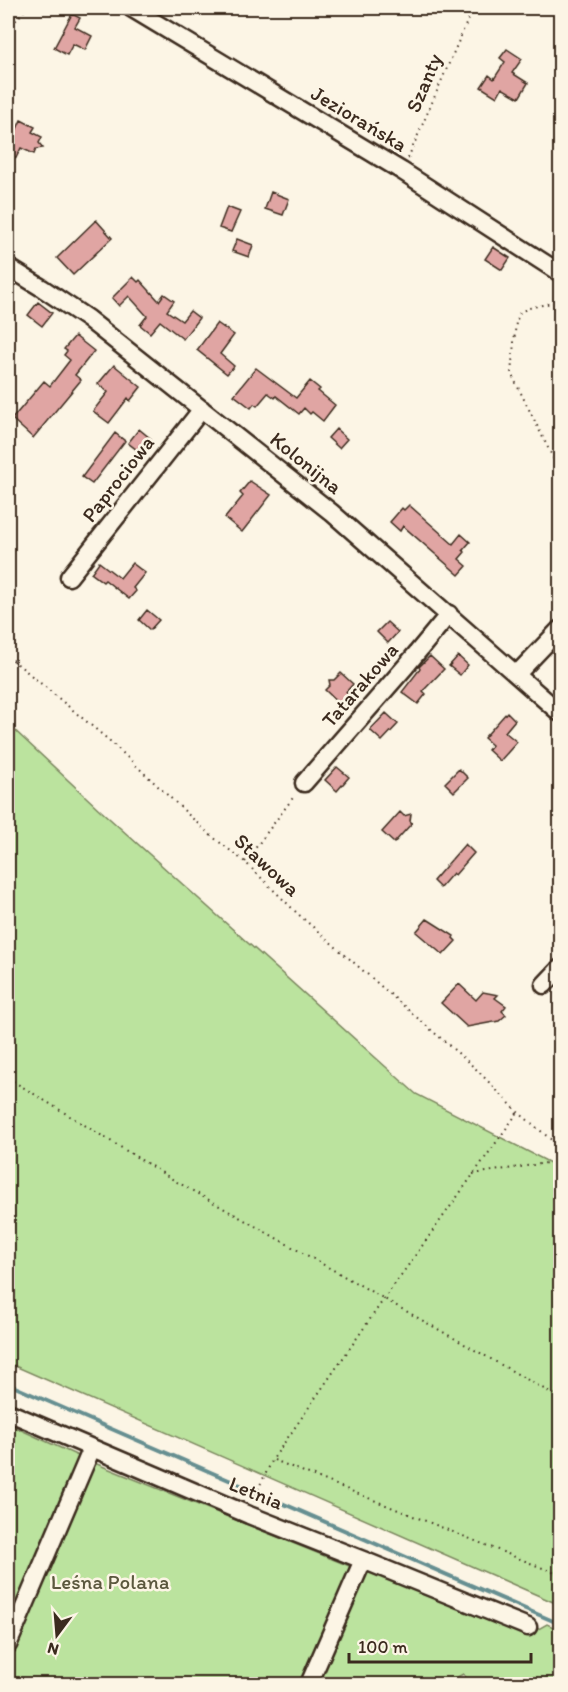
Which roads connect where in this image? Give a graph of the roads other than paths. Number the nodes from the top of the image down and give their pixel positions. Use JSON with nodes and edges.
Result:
{"nodes":[{"id":1,"x":131,"y":8,"type":"edge"},
{"id":2,"x":156,"y":14,"type":"edge"},
{"id":3,"x":8,"y":267,"type":"edge"},
{"id":4,"x":561,"y":273,"type":"edge"},
{"id":5,"x":202,"y":409,"type":"junction"},
{"id":6,"x":69,"y":577,"type":"dead end"},
{"id":7,"x":448,"y":614,"type":"junction"},
{"id":8,"x":561,"y":629,"type":"edge"},
{"id":9,"x":518,"y":674,"type":"junction"},
{"id":10,"x":561,"y":713,"type":"edge"},
{"id":11,"x":303,"y":783,"type":"road end"},
{"id":12,"x":561,"y":968,"type":"edge"},
{"id":13,"x":544,"y":985,"type":"dead end"},
{"id":14,"x":8,"y":1412,"type":"edge"},
{"id":15,"x":92,"y":1448,"type":"junction"},
{"id":16,"x":363,"y":1560,"type":"junction"},
{"id":17,"x":528,"y":1627,"type":"dead end"},
{"id":18,"x":8,"y":1645,"type":"edge"},
{"id":19,"x":309,"y":1684,"type":"edge"}],
"edges":[{"from":1,"to":2,"type":"street","name":"Jeziorańska"},
{"from":2,"to":4,"type":"street","name":"Jeziorańska"},
{"from":3,"to":5,"type":"street","name":"Kolonijna"},
{"from":5,"to":6,"type":"street","name":"Paprociowa"},
{"from":5,"to":7,"type":"street","name":"Kolonijna"},
{"from":7,"to":9,"type":"street","name":"Kolonijna"},
{"from":7,"to":11,"type":"street","name":"Tatarakowa"},
{"from":8,"to":9,"type":"street"},
{"from":9,"to":10,"type":"street","name":"Kolonijna"},
{"from":12,"to":13,"type":"street"},
{"from":14,"to":15,"type":"street","name":"Letnia"},
{"from":15,"to":16,"type":"street","name":"Letnia"},
{"from":15,"to":18,"type":"street"},
{"from":16,"to":17,"type":"street","name":"Letnia"},
{"from":16,"to":19,"type":"street"}]}
